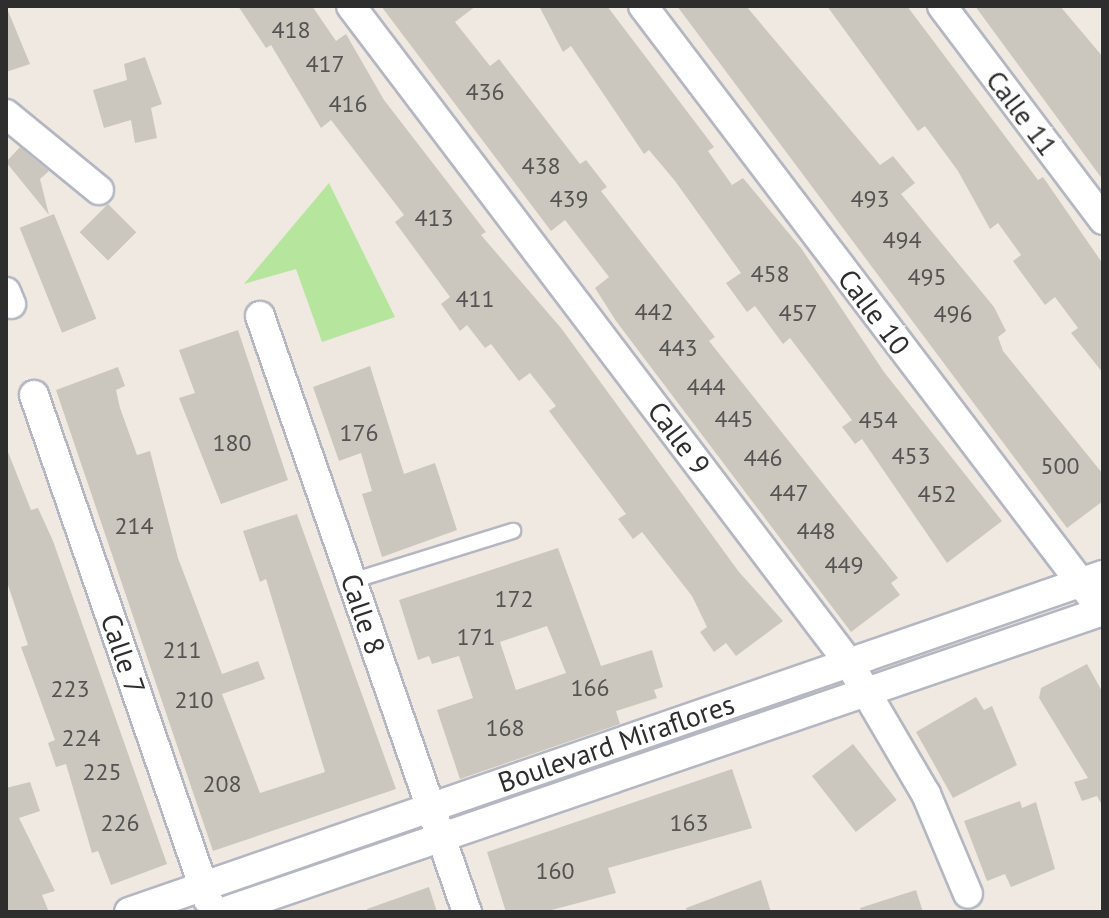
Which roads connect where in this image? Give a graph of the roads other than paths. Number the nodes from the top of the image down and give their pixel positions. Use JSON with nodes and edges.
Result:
{"nodes":[{"id":1,"x":351,"y":6,"type":"edge"},
{"id":2,"x":643,"y":6,"type":"edge"},
{"id":3,"x":942,"y":6,"type":"edge"},
{"id":4,"x":6,"y":114,"type":"edge"},
{"id":5,"x":99,"y":190,"type":"dead end"},
{"id":6,"x":1103,"y":220,"type":"edge"},
{"id":7,"x":260,"y":316,"type":"dead end"},
{"id":8,"x":34,"y":395,"type":"dead end"},
{"id":9,"x":513,"y":531,"type":"dead end"},
{"id":10,"x":1091,"y":579,"type":"edge"},
{"id":11,"x":352,"y":581,"type":"junction"},
{"id":12,"x":1102,"y":614,"type":"edge"},
{"id":13,"x":849,"y":663,"type":"junction"},
{"id":14,"x":863,"y":693,"type":"junction"},
{"id":15,"x":430,"y":807,"type":"junction"},
{"id":16,"x":441,"y":837,"type":"junction"},
{"id":17,"x":203,"y":885,"type":"junction"},
{"id":18,"x":968,"y":894,"type":"dead end"},
{"id":19,"x":129,"y":912,"type":"edge"},
{"id":20,"x":213,"y":912,"type":"edge"},
{"id":21,"x":223,"y":912,"type":"edge"},
{"id":22,"x":467,"y":912,"type":"edge"}],
"edges":[{"from":1,"to":13,"type":"street","name":"Calle 9"},
{"from":2,"to":10,"type":"street","name":"Calle 10"},
{"from":3,"to":6,"type":"street","name":"Calle 11"},
{"from":4,"to":5,"type":"street"},
{"from":7,"to":11,"type":"street","name":"Calle 8"},
{"from":8,"to":17,"type":"street","name":"Calle 7"},
{"from":9,"to":11,"type":"lane"},
{"from":10,"to":12,"type":"street","name":"Calle 10"},
{"from":10,"to":13,"type":"street","name":"Boulevard Miraflores"},
{"from":11,"to":15,"type":"street","name":"Calle 8"},
{"from":12,"to":14,"type":"street","name":"Boulevard Miraflores"},
{"from":13,"to":14,"type":"street","name":"Calle 9"},
{"from":13,"to":15,"type":"street","name":"Boulevard Miraflores"},
{"from":14,"to":16,"type":"street","name":"Boulevard Miraflores"},
{"from":14,"to":18,"type":"street","name":"Calle 9"},
{"from":15,"to":16,"type":"street","name":"Calle 8"},
{"from":15,"to":17,"type":"street","name":"Boulevard Miraflores"},
{"from":16,"to":21,"type":"street","name":"Boulevard Miraflores"},
{"from":16,"to":22,"type":"street","name":"Calle 8"},
{"from":17,"to":19,"type":"street","name":"Boulevard Miraflores"},
{"from":17,"to":20,"type":"street","name":"Calle 7"}]}
